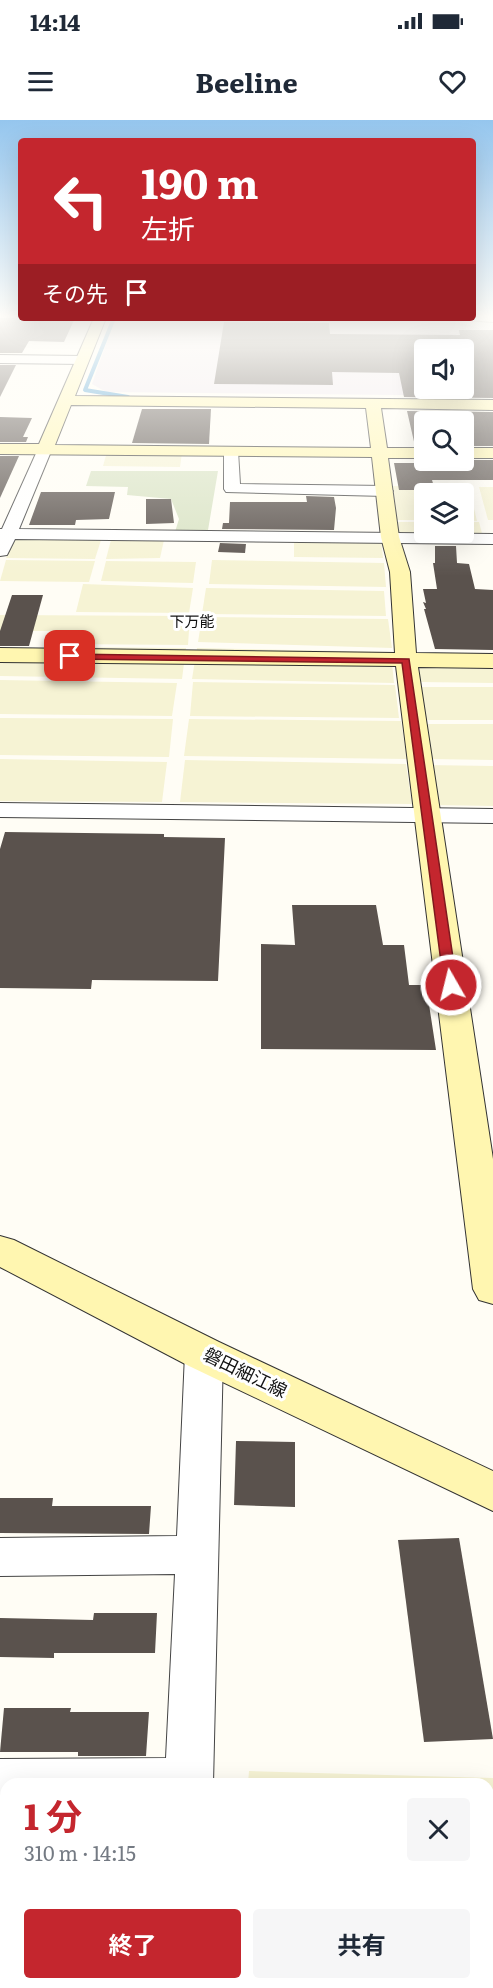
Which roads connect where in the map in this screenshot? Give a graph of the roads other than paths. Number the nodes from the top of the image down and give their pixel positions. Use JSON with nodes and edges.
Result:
{"nodes":[{"id":1,"x":65,"y":401,"type":"edge"},
{"id":2,"x":246,"y":401,"type":"edge"},
{"id":3,"x":373,"y":402,"type":"junction"},
{"id":4,"x":493,"y":405,"type":"edge"},
{"id":5,"x":0,"y":449,"type":"edge"},
{"id":6,"x":45,"y":449,"type":"junction"},
{"id":7,"x":231,"y":451,"type":"junction"},
{"id":8,"x":378,"y":452,"type":"junction"},
{"id":9,"x":414,"y":453,"type":"edge"},
{"id":10,"x":474,"y":453,"type":"edge"},
{"id":11,"x":493,"y":453,"type":"edge"},
{"id":12,"x":385,"y":491,"type":"junction"},
{"id":13,"x":4,"y":534,"type":"edge"},
{"id":14,"x":390,"y":537,"type":"junction"},
{"id":15,"x":493,"y":539,"type":"edge"},
{"id":16,"x":0,"y":554,"type":"edge"},
{"id":17,"x":0,"y":655,"type":"edge"},
{"id":18,"x":406,"y":660,"type":"junction"},
{"id":19,"x":493,"y":661,"type":"edge"},
{"id":20,"x":0,"y":810,"type":"edge"},
{"id":21,"x":427,"y":816,"type":"junction"},
{"id":22,"x":493,"y":816,"type":"edge"},
{"id":23,"x":483,"y":1138,"type":"edge"},
{"id":24,"x":0,"y":1250,"type":"edge"},
{"id":25,"x":493,"y":1289,"type":"edge"},
{"id":26,"x":204,"y":1354,"type":"junction"},
{"id":27,"x":493,"y":1492,"type":"edge"},
{"id":28,"x":197,"y":1555,"type":"junction"},
{"id":29,"x":0,"y":1557,"type":"edge"},
{"id":30,"x":189,"y":1778,"type":"edge"}],
"edges":[{"from":1,"to":6,"type":"street"},
{"from":2,"to":3,"type":"street"},
{"from":3,"to":4,"type":"street"},
{"from":3,"to":8,"type":"street"},
{"from":5,"to":6,"type":"street"},
{"from":6,"to":7,"type":"street"},
{"from":6,"to":13,"type":"street"},
{"from":7,"to":8,"type":"street"},
{"from":7,"to":12,"type":"street"},
{"from":8,"to":9,"type":"street"},
{"from":8,"to":12,"type":"street"},
{"from":10,"to":11,"type":"street"},
{"from":12,"to":14,"type":"street"},
{"from":13,"to":14,"type":"street"},
{"from":13,"to":16,"type":"street"},
{"from":14,"to":15,"type":"street"},
{"from":14,"to":18,"type":"street"},
{"from":17,"to":18,"type":"street"},
{"from":18,"to":19,"type":"street"},
{"from":18,"to":21,"type":"street"},
{"from":20,"to":21,"type":"street"},
{"from":21,"to":22,"type":"street"},
{"from":21,"to":23,"type":"street"},
{"from":23,"to":25,"type":"street"},
{"from":24,"to":26,"type":"street","name":"磐田細江線"},
{"from":26,"to":27,"type":"street","name":"磐田細江線"},
{"from":26,"to":28,"type":"street"},
{"from":28,"to":29,"type":"street"},
{"from":28,"to":30,"type":"street"}]}
